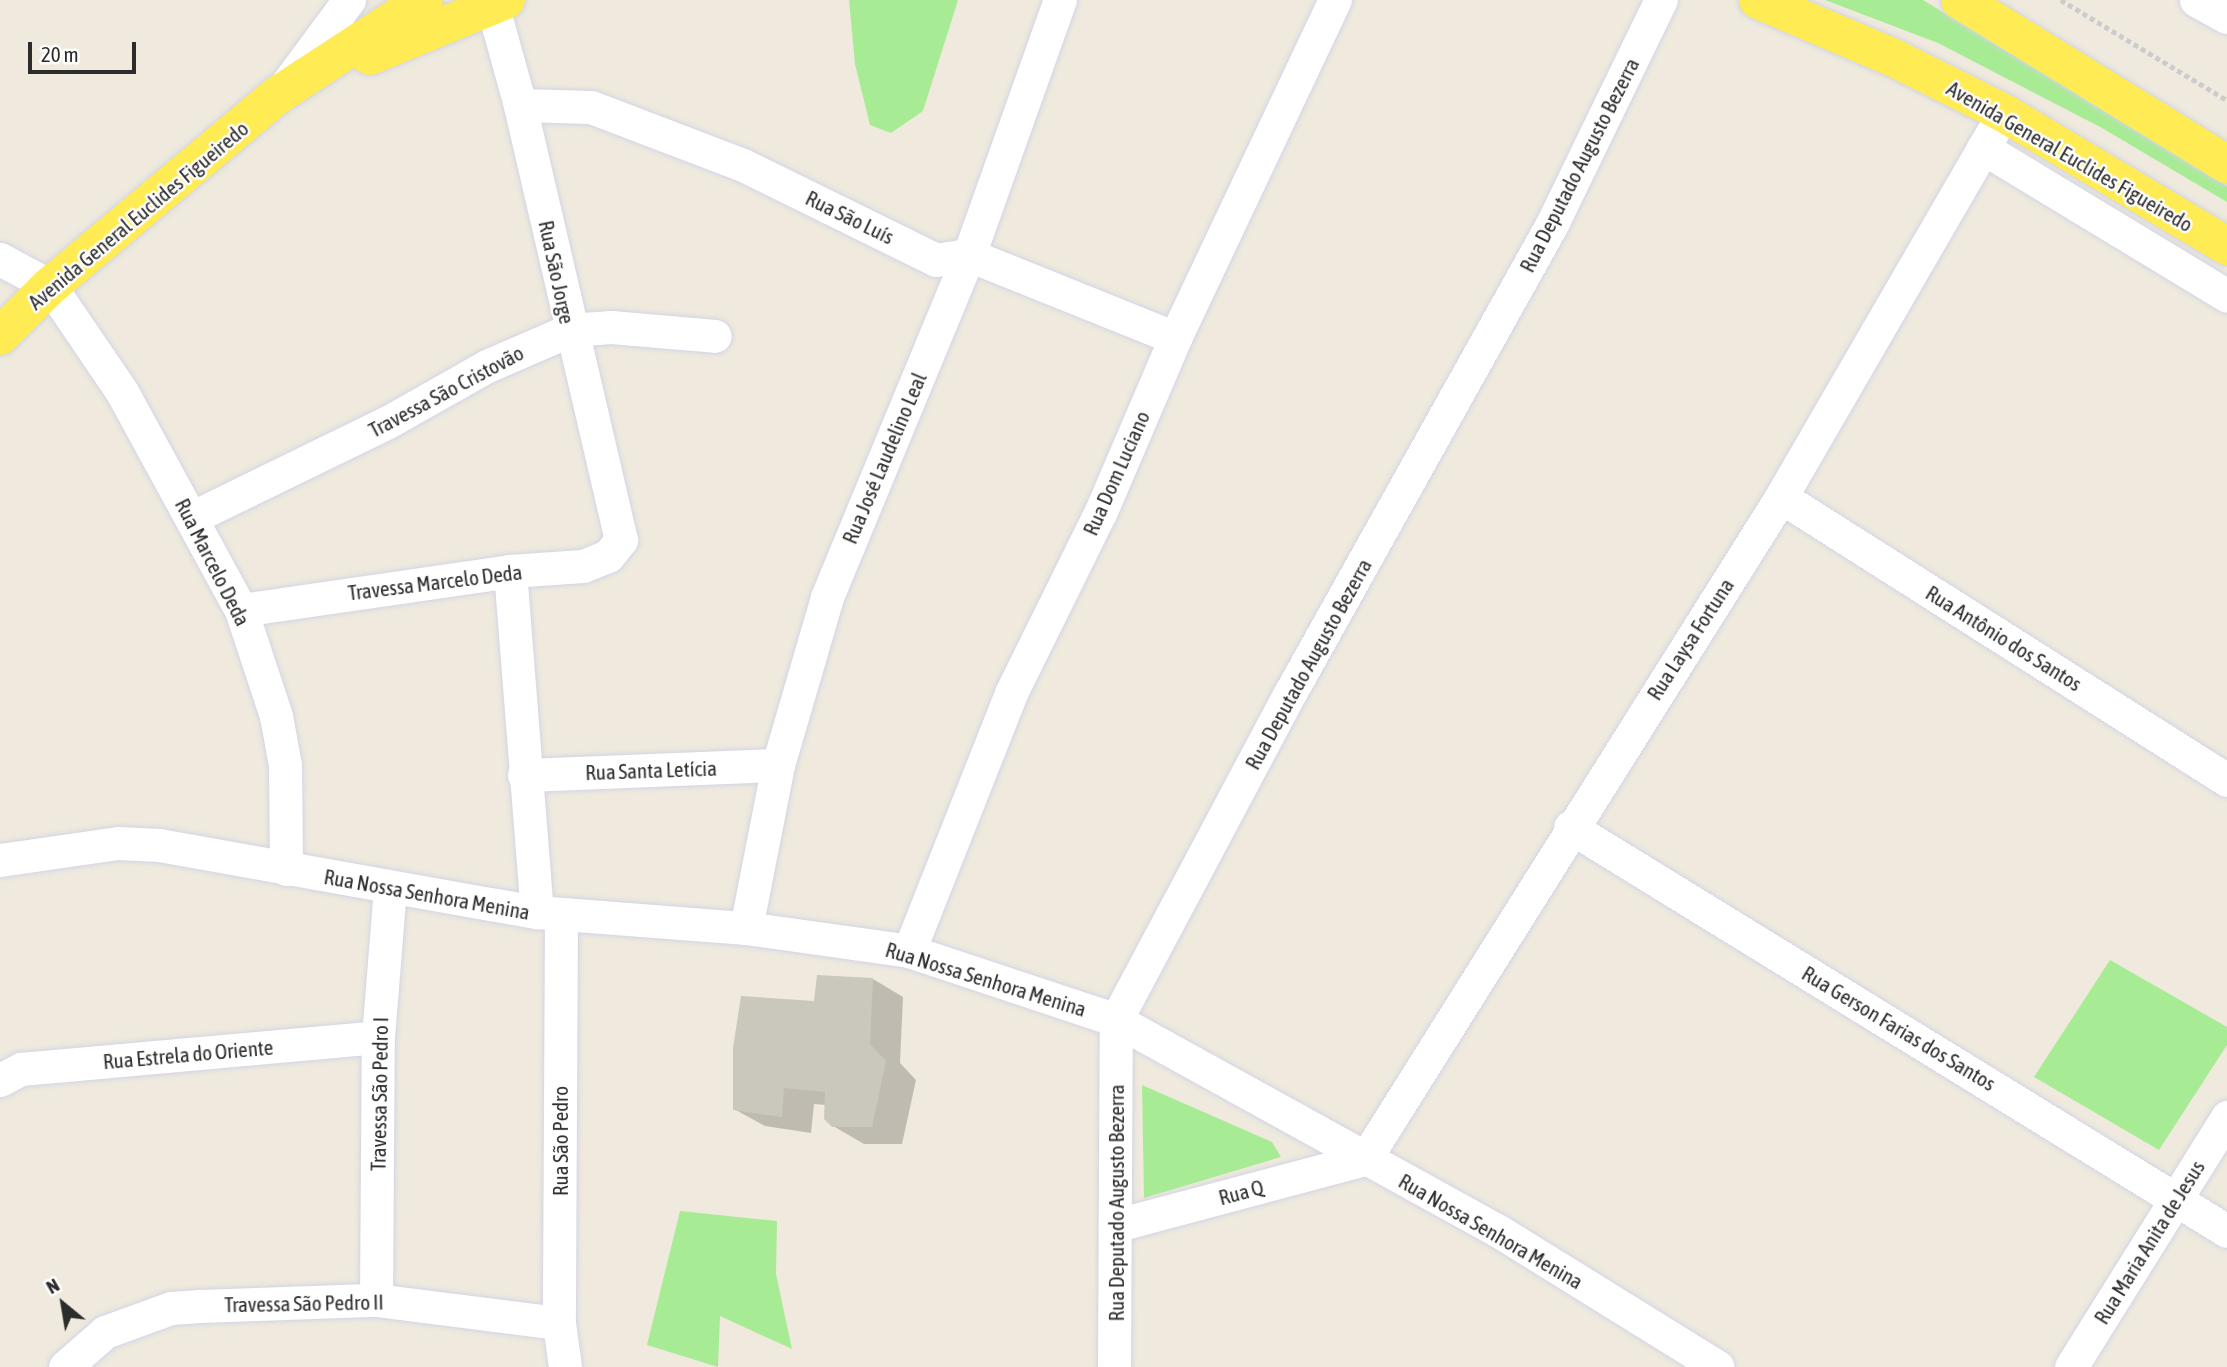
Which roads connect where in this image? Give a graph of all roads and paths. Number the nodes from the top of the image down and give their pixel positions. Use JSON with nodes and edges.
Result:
{"nodes":[{"id":1,"x":349,"y":0,"type":"edge"},
{"id":2,"x":424,"y":0,"type":"edge"},
{"id":3,"x":1060,"y":0,"type":"edge"},
{"id":4,"x":1335,"y":0,"type":"edge"},
{"id":5,"x":1661,"y":0,"type":"edge"},
{"id":6,"x":1758,"y":0,"type":"edge"},
{"id":7,"x":1960,"y":0,"type":"edge"},
{"id":8,"x":2062,"y":0,"type":"edge"},
{"id":9,"x":2196,"y":0,"type":"edge"},
{"id":10,"x":499,"y":2,"type":"edge"},
{"id":11,"x":2227,"y":17,"type":"edge"},
{"id":12,"x":278,"y":95,"type":"junction"},
{"id":13,"x":2227,"y":100,"type":"edge"},
{"id":14,"x":520,"y":105,"type":"junction"},
{"id":15,"x":2004,"y":113,"type":"junction"},
{"id":16,"x":1983,"y":148,"type":"junction"},
{"id":17,"x":2227,"y":164,"type":"edge"},
{"id":18,"x":2227,"y":246,"type":"edge"},
{"id":19,"x":969,"y":255,"type":"junction"},
{"id":20,"x":0,"y":259,"type":"edge"},
{"id":21,"x":50,"y":286,"type":"junction"},
{"id":22,"x":2227,"y":296,"type":"edge"},
{"id":23,"x":570,"y":330,"type":"junction"},
{"id":24,"x":0,"y":336,"type":"edge"},
{"id":25,"x":715,"y":336,"type":"dead end"},
{"id":26,"x":1175,"y":338,"type":"junction"},
{"id":27,"x":1781,"y":497,"type":"junction"},
{"id":28,"x":192,"y":517,"type":"junction"},
{"id":29,"x":621,"y":540,"type":"joint"},
{"id":30,"x":510,"y":571,"type":"junction"},
{"id":31,"x":241,"y":610,"type":"junction"},
{"id":32,"x":778,"y":765,"type":"junction"},
{"id":33,"x":524,"y":775,"type":"junction"},
{"id":34,"x":2227,"y":780,"type":"edge"},
{"id":35,"x":1570,"y":827,"type":"junction"},
{"id":36,"x":0,"y":860,"type":"edge"},
{"id":37,"x":286,"y":869,"type":"junction"},
{"id":38,"x":390,"y":888,"type":"junction"},
{"id":39,"x":549,"y":914,"type":"junction"},
{"id":40,"x":746,"y":928,"type":"junction"},
{"id":41,"x":909,"y":951,"type":"junction"},
{"id":42,"x":1116,"y":1020,"type":"junction"},
{"id":43,"x":379,"y":1037,"type":"junction"},
{"id":44,"x":0,"y":1080,"type":"edge"},
{"id":45,"x":2227,"y":1116,"type":"edge"},
{"id":46,"x":1365,"y":1159,"type":"junction"},
{"id":47,"x":2175,"y":1198,"type":"junction"},
{"id":48,"x":1117,"y":1225,"type":"junction"},
{"id":49,"x":2227,"y":1231,"type":"edge"},
{"id":50,"x":376,"y":1300,"type":"junction"},
{"id":51,"x":559,"y":1323,"type":"junction"},
{"id":52,"x":65,"y":1367,"type":"edge"},
{"id":53,"x":565,"y":1367,"type":"edge"},
{"id":54,"x":1114,"y":1367,"type":"edge"},
{"id":55,"x":1718,"y":1367,"type":"edge"},
{"id":56,"x":2071,"y":1367,"type":"edge"}],
"edges":[{"from":1,"to":12,"type":"street","name":"Avenida General Euclides Figueiredo"},
{"from":2,"to":12,"type":"main road","name":"Avenida General Euclides Figueiredo"},
{"from":3,"to":19,"type":"street","name":"Rua José Laudelino Leal"},
{"from":4,"to":26,"type":"street","name":"Rua Dom Luciano"},
{"from":5,"to":42,"type":"street","name":"Rua Deputado Augusto Bezerra"},
{"from":6,"to":15,"type":"main road","name":"Avenida General Euclides Figueiredo"},
{"from":7,"to":17,"type":"main road"},
{"from":8,"to":13,"type":"path"},
{"from":9,"to":11,"type":"street"},
{"from":10,"to":12,"type":"main road","name":"Avenida General Euclides Figueiredo"},
{"from":10,"to":14,"type":"street","name":"Rua São Jorge"},
{"from":12,"to":21,"type":"main road","name":"Avenida General Euclides Figueiredo"},
{"from":14,"to":19,"type":"street","name":"Rua São Luís"},
{"from":14,"to":23,"type":"street","name":"Rua São Jorge"},
{"from":15,"to":16,"type":"street","name":"Rua Laysa Fortuna"},
{"from":15,"to":18,"type":"main road","name":"Avenida General Euclides Figueiredo"},
{"from":16,"to":22,"type":"street","name":"Avenida General Euclides Figueiredo"},
{"from":16,"to":27,"type":"street","name":"Rua Laysa Fortuna"},
{"from":19,"to":26,"type":"street","name":"Rua São Luís"},
{"from":19,"to":32,"type":"street","name":"Rua José Laudelino Leal"},
{"from":20,"to":21,"type":"street"},
{"from":21,"to":24,"type":"main road","name":"Avenida General Euclides Figueiredo"},
{"from":21,"to":28,"type":"street","name":"Rua Marcelo Deda"},
{"from":23,"to":25,"type":"street","name":"Travessa São Cristovão"},
{"from":23,"to":28,"type":"street","name":"Travessa São Cristovão"},
{"from":23,"to":29,"type":"street","name":"Rua São Jorge"},
{"from":26,"to":41,"type":"street","name":"Rua Dom Luciano"},
{"from":27,"to":34,"type":"street","name":"Rua Antônio dos Santos"},
{"from":27,"to":35,"type":"street","name":"Rua Laysa Fortuna"},
{"from":28,"to":31,"type":"street","name":"Rua Marcelo Deda"},
{"from":29,"to":30,"type":"street","name":"Travessa Marcelo Deda"},
{"from":30,"to":31,"type":"street","name":"Travessa Marcelo Deda"},
{"from":30,"to":33,"type":"street","name":"Rua São Pedro"},
{"from":31,"to":37,"type":"street","name":"Rua Marcelo Deda"},
{"from":32,"to":33,"type":"street","name":"Rua Santa Letícia"},
{"from":32,"to":40,"type":"street","name":"Rua José Laudelino Leal"},
{"from":33,"to":39,"type":"street","name":"Rua São Pedro"},
{"from":35,"to":46,"type":"street","name":"Rua Laysa Fortuna"},
{"from":35,"to":47,"type":"street","name":"Rua Gerson Farias dos Santos"},
{"from":36,"to":37,"type":"street","name":"Rua Nossa Senhora Menina"},
{"from":37,"to":38,"type":"street","name":"Rua Nossa Senhora Menina"},
{"from":38,"to":39,"type":"street","name":"Rua Nossa Senhora Menina"},
{"from":38,"to":43,"type":"street","name":"Travessa São Pedro I"},
{"from":39,"to":40,"type":"street","name":"Rua Nossa Senhora Menina"},
{"from":39,"to":51,"type":"street","name":"Rua São Pedro"},
{"from":40,"to":41,"type":"street","name":"Rua Nossa Senhora Menina"},
{"from":41,"to":42,"type":"street","name":"Rua Nossa Senhora Menina"},
{"from":42,"to":46,"type":"street","name":"Rua Nossa Senhora Menina"},
{"from":42,"to":48,"type":"street","name":"Rua Deputado Augusto Bezerra"},
{"from":43,"to":44,"type":"street","name":"Rua Estrela do Oriente"},
{"from":43,"to":50,"type":"street","name":"Travessa São Pedro I"},
{"from":45,"to":47,"type":"street","name":"Rua Maria Anita de Jesus"},
{"from":46,"to":48,"type":"street","name":"Rua Q"},
{"from":46,"to":55,"type":"street","name":"Rua Nossa Senhora Menina"},
{"from":47,"to":49,"type":"street","name":"Rua Gerson Farias dos Santos"},
{"from":47,"to":56,"type":"street","name":"Rua Maria Anita de Jesus"},
{"from":48,"to":54,"type":"street","name":"Rua Deputado Augusto Bezerra"},
{"from":50,"to":51,"type":"street","name":"Travessa São Pedro II"},
{"from":50,"to":52,"type":"street","name":"Travessa São Pedro II"},
{"from":51,"to":53,"type":"street","name":"Rua São Pedro"}]}
